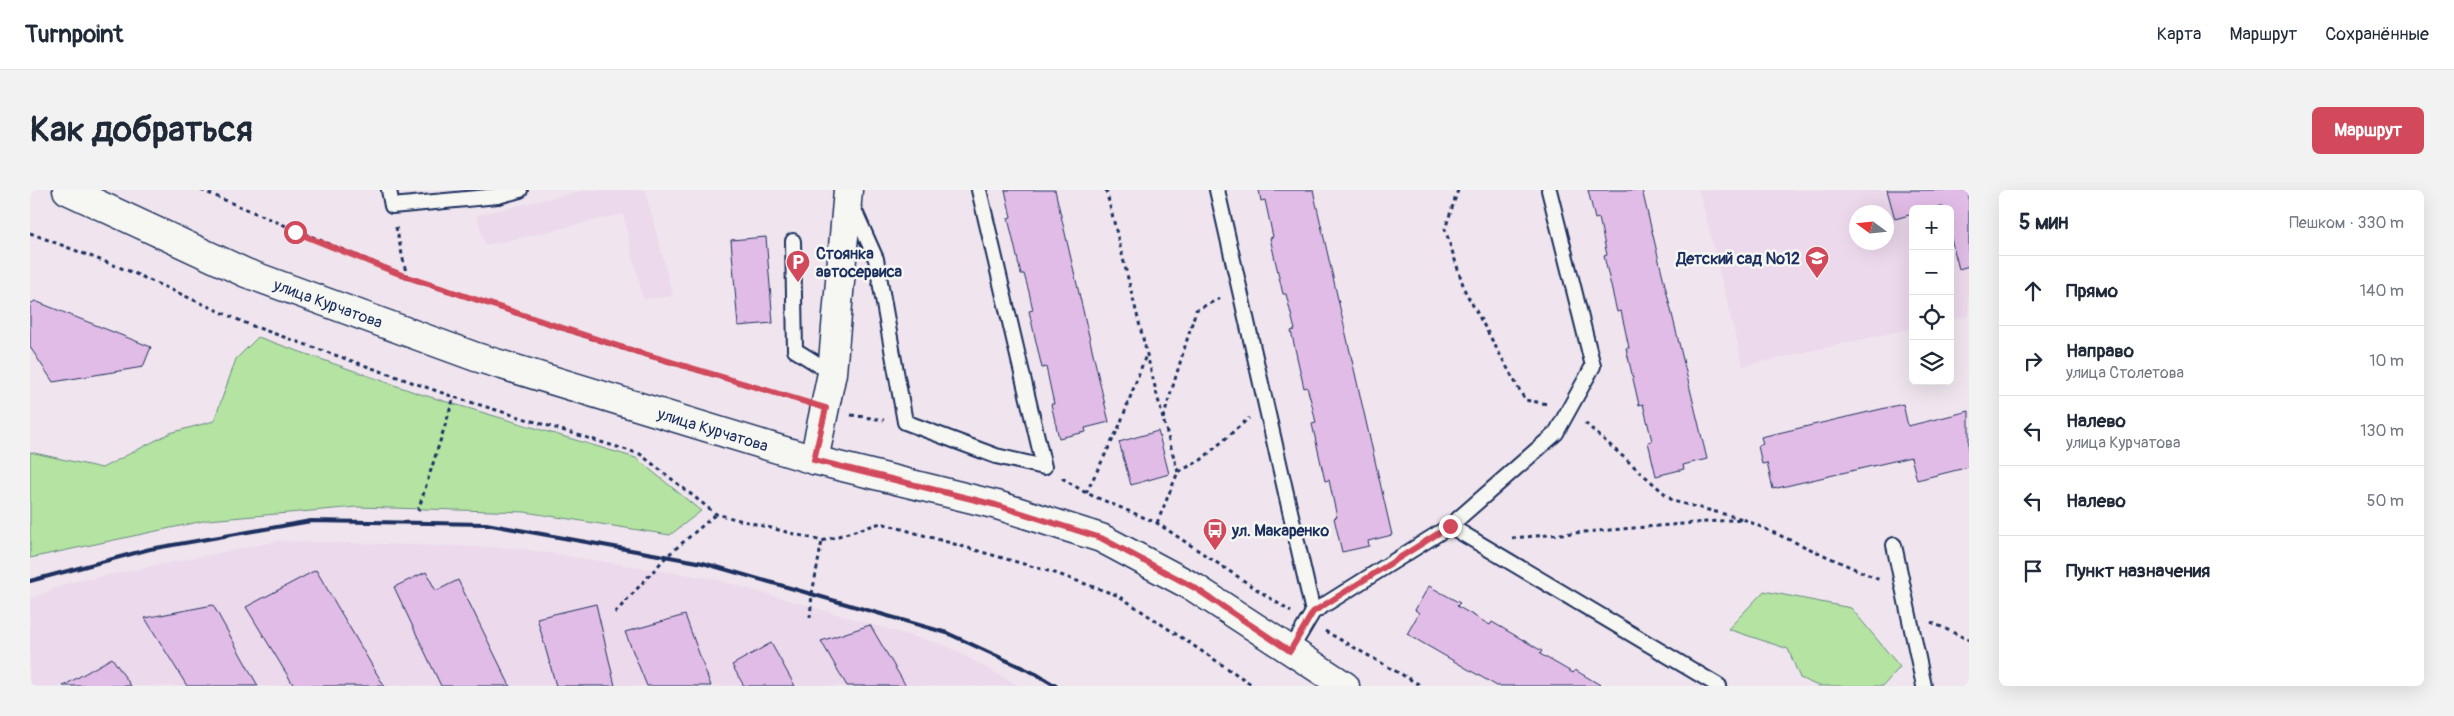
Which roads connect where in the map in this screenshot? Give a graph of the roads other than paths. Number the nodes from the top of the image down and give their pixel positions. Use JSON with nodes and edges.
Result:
{"nodes":[{"id":1,"x":67,"y":190,"type":"edge"},
{"id":2,"x":388,"y":190,"type":"edge"},
{"id":3,"x":520,"y":190,"type":"edge"},
{"id":4,"x":979,"y":190,"type":"edge"},
{"id":5,"x":1218,"y":190,"type":"edge"},
{"id":6,"x":1549,"y":190,"type":"edge"},
{"id":7,"x":848,"y":194,"type":"edge"},
{"id":8,"x":88,"y":196,"type":"edge"},
{"id":9,"x":793,"y":241,"type":"dead end"},
{"id":10,"x":832,"y":373,"type":"junction"},
{"id":11,"x":814,"y":460,"type":"junction"},
{"id":12,"x":1450,"y":526,"type":"junction"},
{"id":13,"x":1894,"y":544,"type":"dead end"},
{"id":14,"x":1310,"y":617,"type":"junction"},
{"id":15,"x":1290,"y":651,"type":"junction"},
{"id":16,"x":1345,"y":686,"type":"edge"},
{"id":17,"x":1719,"y":686,"type":"edge"},
{"id":18,"x":1924,"y":686,"type":"edge"}],
"edges":[{"from":1,"to":8,"type":"main road","name":"улица Курчатова"},
{"from":2,"to":3,"type":"lane"},
{"from":4,"to":7,"type":"lane"},
{"from":5,"to":14,"type":"lane"},
{"from":6,"to":12,"type":"lane"},
{"from":7,"to":10,"type":"main road"},
{"from":8,"to":11,"type":"main road","name":"улица Курчатова"},
{"from":9,"to":10,"type":"lane"},
{"from":10,"to":11,"type":"main road"},
{"from":11,"to":15,"type":"main road","name":"улица Курчатова"},
{"from":12,"to":14,"type":"lane"},
{"from":12,"to":17,"type":"lane"},
{"from":13,"to":18,"type":"lane"},
{"from":14,"to":15,"type":"lane"},
{"from":15,"to":16,"type":"main road","name":"улица Курчатова"}]}
